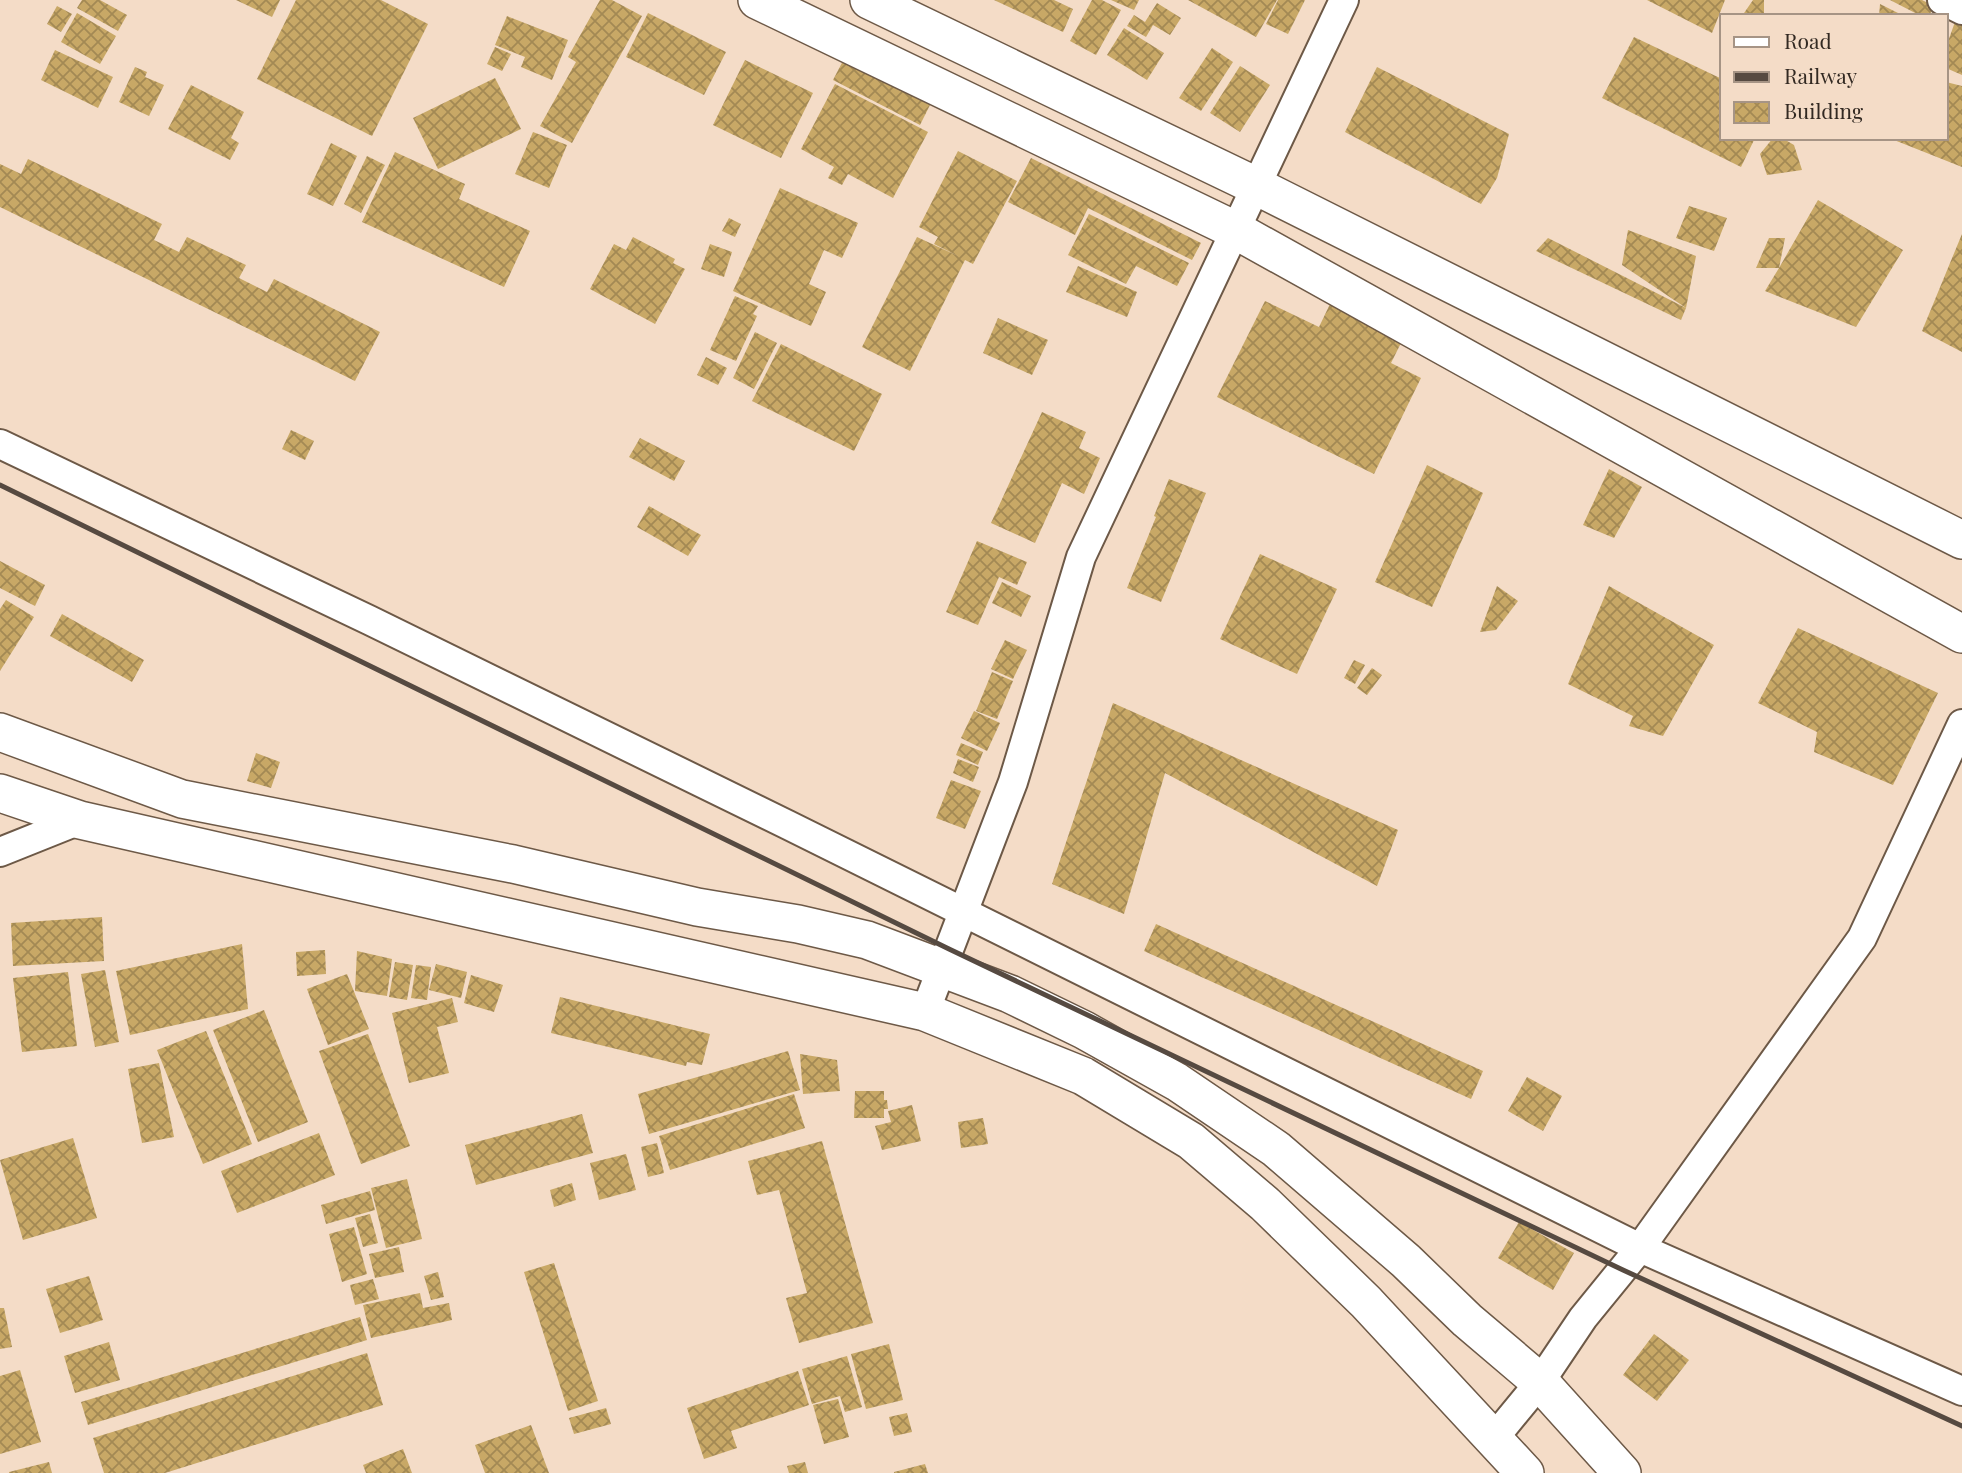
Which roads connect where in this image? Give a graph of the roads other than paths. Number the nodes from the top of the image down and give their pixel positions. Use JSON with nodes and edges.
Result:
{"nodes":[{"id":1,"x":757,"y":0,"type":"edge"},
{"id":2,"x":869,"y":0,"type":"edge"},
{"id":3,"x":1344,"y":0,"type":"edge"},
{"id":4,"x":1942,"y":0,"type":"edge"},
{"id":5,"x":1962,"y":10,"type":"edge"},
{"id":6,"x":1256,"y":186,"type":"junction"},
{"id":7,"x":1235,"y":230,"type":"junction"},
{"id":8,"x":0,"y":444,"type":"edge"},
{"id":9,"x":1962,"y":540,"type":"edge"},
{"id":10,"x":1962,"y":634,"type":"edge"},
{"id":11,"x":1962,"y":723,"type":"edge"},
{"id":12,"x":0,"y":732,"type":"edge"},
{"id":13,"x":0,"y":793,"type":"edge"},
{"id":14,"x":80,"y":820,"type":"junction"},
{"id":15,"x":0,"y":852,"type":"edge"},
{"id":16,"x":962,"y":913,"type":"junction"},
{"id":17,"x":942,"y":968,"type":"junction"},
{"id":18,"x":925,"y":1013,"type":"junction"},
{"id":19,"x":1640,"y":1248,"type":"junction"},
{"id":20,"x":1540,"y":1382,"type":"junction"},
{"id":21,"x":1962,"y":1391,"type":"edge"},
{"id":22,"x":1494,"y":1438,"type":"junction"},
{"id":23,"x":1612,"y":1470,"type":"edge"},
{"id":24,"x":1525,"y":1473,"type":"edge"}],
"edges":[{"from":1,"to":7,"type":"street"},
{"from":2,"to":6,"type":"street"},
{"from":3,"to":6,"type":"street"},
{"from":4,"to":5,"type":"street"},
{"from":6,"to":7,"type":"street"},
{"from":6,"to":9,"type":"street"},
{"from":7,"to":10,"type":"street"},
{"from":7,"to":16,"type":"street"},
{"from":8,"to":16,"type":"street"},
{"from":11,"to":19,"type":"street"},
{"from":12,"to":17,"type":"street"},
{"from":13,"to":14,"type":"street"},
{"from":14,"to":15,"type":"street"},
{"from":14,"to":18,"type":"street"},
{"from":16,"to":17,"type":"street"},
{"from":16,"to":19,"type":"street"},
{"from":17,"to":18,"type":"street"},
{"from":17,"to":20,"type":"street"},
{"from":18,"to":22,"type":"street"},
{"from":19,"to":20,"type":"street"},
{"from":19,"to":21,"type":"street"},
{"from":20,"to":22,"type":"street"},
{"from":20,"to":23,"type":"street"},
{"from":22,"to":24,"type":"street"}]}
